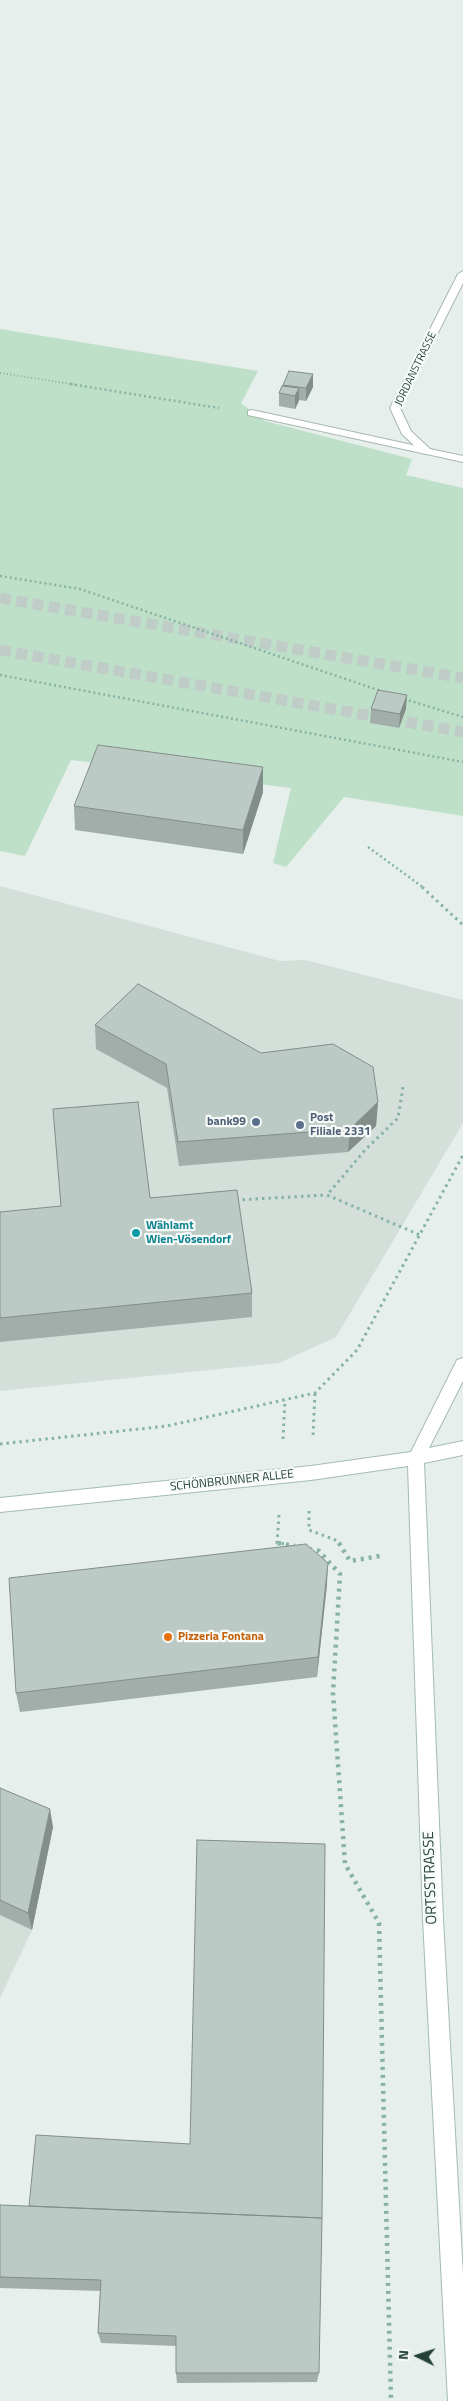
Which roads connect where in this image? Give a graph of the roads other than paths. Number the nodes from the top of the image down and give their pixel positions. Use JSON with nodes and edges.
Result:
{"nodes":[{"id":1,"x":463,"y":275,"type":"edge"},
{"id":2,"x":252,"y":413,"type":"road end"},
{"id":3,"x":426,"y":452,"type":"junction"},
{"id":4,"x":463,"y":460,"type":"edge"},
{"id":5,"x":463,"y":1365,"type":"edge"},
{"id":6,"x":463,"y":1448,"type":"edge"},
{"id":7,"x":416,"y":1458,"type":"junction"},
{"id":8,"x":0,"y":1505,"type":"edge"},
{"id":9,"x":459,"y":2401,"type":"edge"}],
"edges":[{"from":1,"to":3,"type":"main road","name":"JORDANSTRASSE"},
{"from":2,"to":3,"type":"main road"},
{"from":3,"to":4,"type":"main road"},
{"from":5,"to":7,"type":"main road","name":"ORTSSTRASSE"},
{"from":6,"to":7,"type":"main road","name":"SCHÖNBRUNNER ALLEE"},
{"from":7,"to":8,"type":"main road","name":"SCHÖNBRUNNER ALLEE"},
{"from":7,"to":9,"type":"main road","name":"ORTSSTRASSE"}]}
